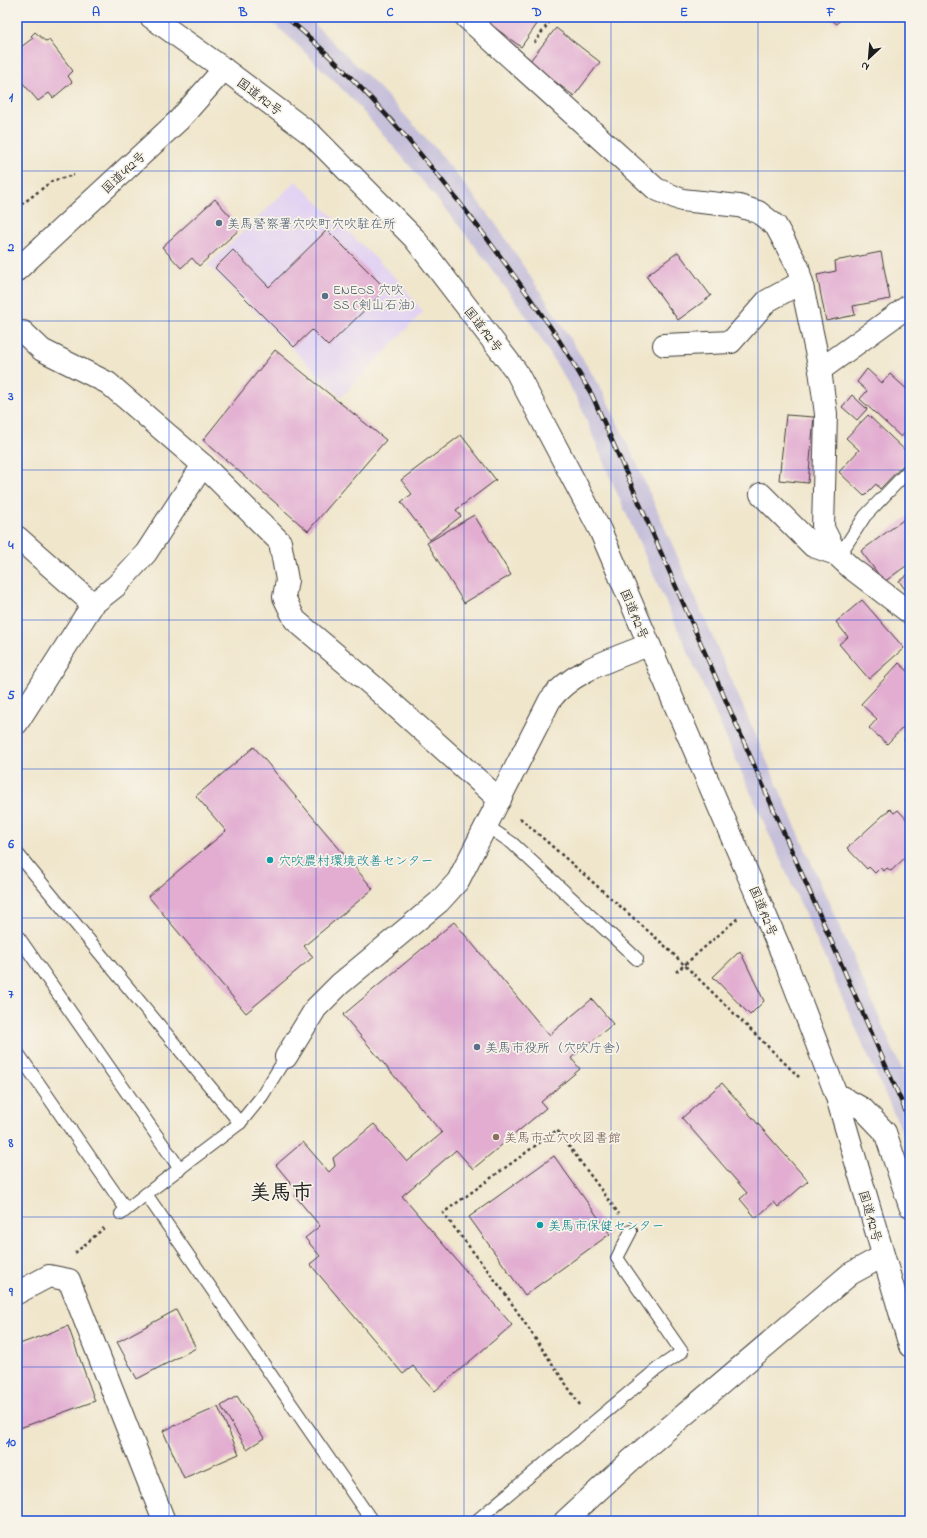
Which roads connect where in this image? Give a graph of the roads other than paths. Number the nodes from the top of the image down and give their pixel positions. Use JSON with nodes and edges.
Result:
{"nodes":[{"id":1,"x":151,"y":17,"type":"edge"},
{"id":2,"x":466,"y":17,"type":"edge"},
{"id":3,"x":224,"y":69,"type":"junction"},
{"id":4,"x":17,"y":270,"type":"edge"},
{"id":5,"x":802,"y":282,"type":"junction"},
{"id":6,"x":910,"y":305,"type":"edge"},
{"id":7,"x":23,"y":332,"type":"dead end"},
{"id":8,"x":664,"y":345,"type":"dead end"},
{"id":9,"x":820,"y":370,"type":"junction"},
{"id":10,"x":203,"y":465,"type":"junction"},
{"id":11,"x":910,"y":469,"type":"edge"},
{"id":12,"x":761,"y":494,"type":"dead end"},
{"id":13,"x":17,"y":537,"type":"edge"},
{"id":14,"x":837,"y":555,"type":"junction"},
{"id":15,"x":94,"y":604,"type":"junction"},
{"id":16,"x":910,"y":614,"type":"edge"},
{"id":17,"x":648,"y":645,"type":"junction"},
{"id":18,"x":17,"y":723,"type":"edge"},
{"id":19,"x":500,"y":800,"type":"junction"},
{"id":20,"x":487,"y":826,"type":"junction"},
{"id":21,"x":17,"y":853,"type":"edge"},
{"id":22,"x":17,"y":935,"type":"edge"},
{"id":23,"x":637,"y":959,"type":"dead end"},
{"id":24,"x":17,"y":1052,"type":"edge"},
{"id":25,"x":286,"y":1057,"type":"joint"},
{"id":26,"x":836,"y":1094,"type":"junction"},
{"id":27,"x":240,"y":1123,"type":"junction"},
{"id":28,"x":180,"y":1169,"type":"junction"},
{"id":29,"x":146,"y":1194,"type":"junction"},
{"id":30,"x":910,"y":1206,"type":"edge"},
{"id":31,"x":631,"y":1231,"type":"road end"},
{"id":32,"x":883,"y":1256,"type":"junction"},
{"id":33,"x":17,"y":1293,"type":"edge"},
{"id":34,"x":910,"y":1346,"type":"edge"},
{"id":35,"x":164,"y":1521,"type":"edge"},
{"id":36,"x":372,"y":1521,"type":"edge"},
{"id":37,"x":476,"y":1521,"type":"edge"},
{"id":38,"x":565,"y":1521,"type":"edge"}],
"edges":[{"from":1,"to":3,"type":"main road","name":"国道192号"},
{"from":2,"to":5,"type":"main road"},
{"from":3,"to":4,"type":"main road","name":"国道492号"},
{"from":3,"to":17,"type":"main road","name":"国道192号"},
{"from":5,"to":8,"type":"main road"},
{"from":5,"to":9,"type":"main road"},
{"from":6,"to":9,"type":"main road"},
{"from":7,"to":10,"type":"main road"},
{"from":9,"to":14,"type":"main road"},
{"from":10,"to":15,"type":"main road"},
{"from":10,"to":19,"type":"main road"},
{"from":11,"to":14,"type":"lane"},
{"from":12,"to":14,"type":"main road"},
{"from":13,"to":15,"type":"main road"},
{"from":14,"to":16,"type":"main road"},
{"from":15,"to":18,"type":"main road"},
{"from":17,"to":19,"type":"main road"},
{"from":17,"to":26,"type":"main road","name":"国道192号"},
{"from":19,"to":20,"type":"main road"},
{"from":20,"to":23,"type":"lane"},
{"from":20,"to":25,"type":"main road"},
{"from":21,"to":27,"type":"lane"},
{"from":22,"to":28,"type":"lane"},
{"from":24,"to":29,"type":"lane"},
{"from":25,"to":27,"type":"lane"},
{"from":26,"to":30,"type":"main road"},
{"from":26,"to":32,"type":"main road","name":"国道192号"},
{"from":27,"to":28,"type":"lane"},
{"from":28,"to":29,"type":"lane"},
{"from":29,"to":36,"type":"lane"},
{"from":31,"to":37,"type":"lane"},
{"from":32,"to":34,"type":"main road","name":"国道192号"},
{"from":32,"to":38,"type":"main road"},
{"from":33,"to":35,"type":"main road"}]}
